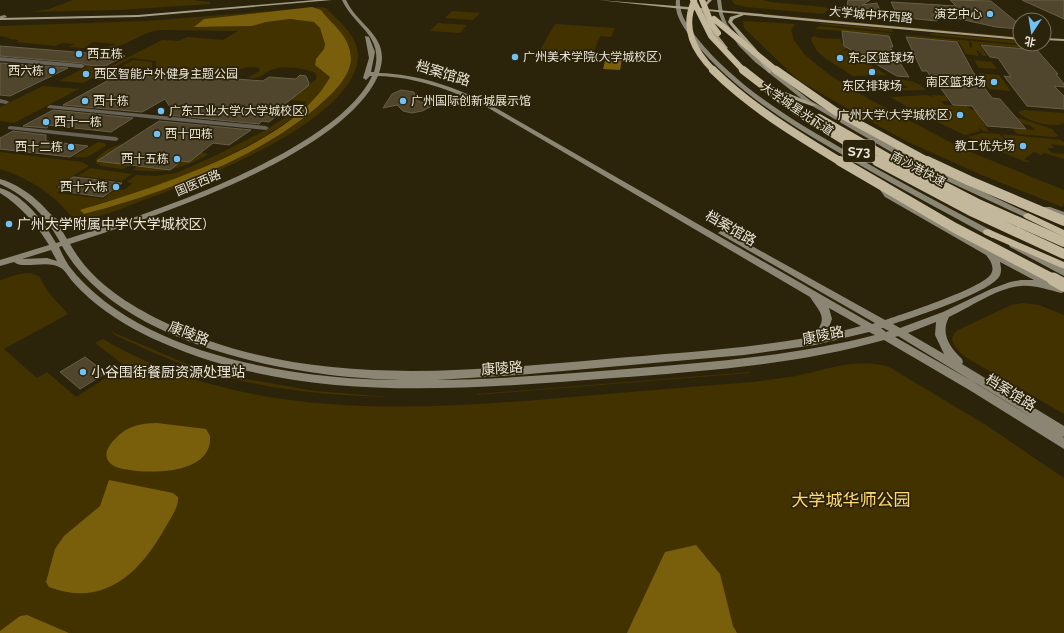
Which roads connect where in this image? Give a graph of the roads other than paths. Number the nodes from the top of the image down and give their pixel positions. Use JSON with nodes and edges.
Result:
{"nodes":[{"id":1,"x":294,"y":0,"type":"edge"},
{"id":2,"x":330,"y":0,"type":"edge"},
{"id":3,"x":344,"y":0,"type":"edge"},
{"id":4,"x":600,"y":0,"type":"edge"},
{"id":5,"x":638,"y":0,"type":"edge"},
{"id":6,"x":642,"y":0,"type":"edge"},
{"id":7,"x":657,"y":0,"type":"edge"},
{"id":8,"x":710,"y":0,"type":"edge"},
{"id":9,"x":719,"y":0,"type":"edge"},
{"id":10,"x":677,"y":3,"type":"edge"},
{"id":11,"x":339,"y":5,"type":"dead end"},
{"id":12,"x":697,"y":5,"type":"edge"},
{"id":13,"x":720,"y":9,"type":"junction"},
{"id":14,"x":762,"y":15,"type":"junction"},
{"id":15,"x":1,"y":17,"type":"edge"},
{"id":16,"x":691,"y":34,"type":"junction"},
{"id":17,"x":1012,"y":37,"type":"edge"},
{"id":18,"x":1012,"y":37,"type":"edge"},
{"id":19,"x":1052,"y":41,"type":"edge"},
{"id":20,"x":1064,"y":42,"type":"edge"},
{"id":21,"x":0,"y":59,"type":"edge"},
{"id":22,"x":82,"y":66,"type":"dead end"},
{"id":23,"x":769,"y":71,"type":"junction"},
{"id":24,"x":373,"y":73,"type":"junction"},
{"id":25,"x":402,"y":77,"type":"junction"},
{"id":26,"x":369,"y":86,"type":"junction"},
{"id":27,"x":814,"y":105,"type":"junction"},
{"id":28,"x":50,"y":106,"type":"dead end"},
{"id":29,"x":10,"y":128,"type":"dead end"},
{"id":30,"x":266,"y":128,"type":"dead end"},
{"id":31,"x":116,"y":139,"type":"dead end"},
{"id":32,"x":908,"y":159,"type":"junction"},
{"id":33,"x":864,"y":165,"type":"junction"},
{"id":34,"x":0,"y":181,"type":"edge"},
{"id":35,"x":0,"y":190,"type":"edge"},
{"id":36,"x":1064,"y":215,"type":"edge"},
{"id":37,"x":1028,"y":216,"type":"junction"},
{"id":38,"x":51,"y":219,"type":"junction"},
{"id":39,"x":118,"y":221,"type":"junction"},
{"id":40,"x":1064,"y":221,"type":"edge"},
{"id":41,"x":1064,"y":230,"type":"edge"},
{"id":42,"x":988,"y":232,"type":"junction"},
{"id":43,"x":1064,"y":234,"type":"edge"},
{"id":44,"x":58,"y":242,"type":"junction"},
{"id":45,"x":1064,"y":242,"type":"edge"},
{"id":46,"x":989,"y":253,"type":"junction"},
{"id":47,"x":1064,"y":254,"type":"edge"},
{"id":48,"x":0,"y":257,"type":"edge"},
{"id":49,"x":0,"y":264,"type":"edge"},
{"id":50,"x":64,"y":266,"type":"junction"},
{"id":51,"x":1064,"y":266,"type":"edge"},
{"id":52,"x":1064,"y":274,"type":"edge"},
{"id":53,"x":1063,"y":289,"type":"edge"},
{"id":54,"x":809,"y":291,"type":"junction"},
{"id":55,"x":945,"y":315,"type":"junction"},
{"id":56,"x":874,"y":328,"type":"junction"},
{"id":57,"x":886,"y":330,"type":"junction"},
{"id":58,"x":900,"y":332,"type":"junction"},
{"id":59,"x":815,"y":341,"type":"junction"},
{"id":60,"x":973,"y":375,"type":"junction"},
{"id":61,"x":1064,"y":432,"type":"edge"},
{"id":62,"x":1064,"y":444,"type":"edge"}],
"edges":[{"from":1,"to":15,"type":"main road"},
{"from":2,"to":15,"type":"main road"},
{"from":3,"to":24,"type":"main road"},
{"from":4,"to":10,"type":"main road","name":"大学城中环西路"},
{"from":5,"to":6,"type":"main road","name":"大学城中环西路"},
{"from":6,"to":7,"type":"main road"},
{"from":6,"to":10,"type":"main road","name":"大学城中环西路"},
{"from":8,"to":12,"type":"main road"},
{"from":9,"to":13,"type":"main road","name":"大学城星光下道"},
{"from":10,"to":12,"type":"main road","name":"大学城中环西路"},
{"from":10,"to":16,"type":"main road","name":"大学城星光下道"},
{"from":11,"to":24,"type":"main road"},
{"from":12,"to":13,"type":"main road","name":"大学城中环西路"},
{"from":12,"to":16,"type":"main road"},
{"from":12,"to":27,"type":"main road"},
{"from":12,"to":40,"type":"highway","bridge":true},
{"from":12,"to":45,"type":"highway","name":"南沙港快速","number":"S73","bridge":true},
{"from":12,"to":47,"type":"highway","name":"南沙港快速","number":"S73","bridge":true},
{"from":12,"to":53,"type":"highway","bridge":true},
{"from":13,"to":14,"type":"main road","name":"大学城中环西路"},
{"from":13,"to":17,"type":"main road","name":"大学城中环西路"},
{"from":13,"to":23,"type":"main road","name":"大学城星光下道"},
{"from":14,"to":18,"type":"main road","name":"大学城中环西路"},
{"from":14,"to":23,"type":"main road"},
{"from":16,"to":33,"type":"main road","name":"大学城星光下道"},
{"from":19,"to":20,"type":"main road"},
{"from":21,"to":22,"type":"street"},
{"from":23,"to":27,"type":"main road","name":"大学城星光下道"},
{"from":24,"to":25,"type":"main road","name":"档案馆路"},
{"from":24,"to":26,"type":"main road","name":"国医西路"},
{"from":24,"to":39,"type":"main road","name":"国医西路"},
{"from":24,"to":57,"type":"main road","name":"档案馆路"},
{"from":25,"to":26,"type":"main road"},
{"from":25,"to":54,"type":"main road","name":"档案馆路"},
{"from":26,"to":44,"type":"main road","name":"国医西路"},
{"from":27,"to":32,"type":"main road","name":"大学城星光下道"},
{"from":28,"to":30,"type":"street"},
{"from":29,"to":31,"type":"street"},
{"from":32,"to":36,"type":"main road"},
{"from":32,"to":37,"type":"main road","name":"大学城星光下道"},
{"from":33,"to":42,"type":"main road","name":"大学城星光下道"},
{"from":33,"to":46,"type":"main road"},
{"from":34,"to":38,"type":"main road","name":"康陵路"},
{"from":35,"to":44,"type":"main road","name":"康陵路"},
{"from":37,"to":41,"type":"main road","name":"大学城星光下道"},
{"from":37,"to":43,"type":"highway"},
{"from":38,"to":39,"type":"main road"},
{"from":38,"to":44,"type":"main road","name":"康陵路"},
{"from":39,"to":44,"type":"main road","name":"国医西路"},
{"from":42,"to":51,"type":"highway"},
{"from":42,"to":52,"type":"main road","name":"大学城星光下道"},
{"from":44,"to":48,"type":"main road","name":"国医西路"},
{"from":44,"to":49,"type":"main road","name":"国医西路"},
{"from":44,"to":50,"type":"main road","name":"康陵路"},
{"from":44,"to":59,"type":"main road","name":"康陵路"},
{"from":46,"to":53,"type":"main road"},
{"from":46,"to":57,"type":"main road","name":"康陵路"},
{"from":49,"to":50,"type":"main road"},
{"from":50,"to":57,"type":"main road","name":"康陵路"},
{"from":53,"to":55,"type":"main road"},
{"from":54,"to":56,"type":"main road","name":"档案馆路"},
{"from":54,"to":59,"type":"main road"},
{"from":55,"to":58,"type":"main road"},
{"from":55,"to":60,"type":"main road"},
{"from":56,"to":57,"type":"main road","name":"康陵路"},
{"from":56,"to":59,"type":"main road","name":"康陵路"},
{"from":57,"to":58,"type":"main road","name":"档案馆路"},
{"from":57,"to":62,"type":"main road","name":"档案馆路"},
{"from":58,"to":60,"type":"main road","name":"档案馆路"},
{"from":60,"to":61,"type":"main road","name":"档案馆路"}]}
